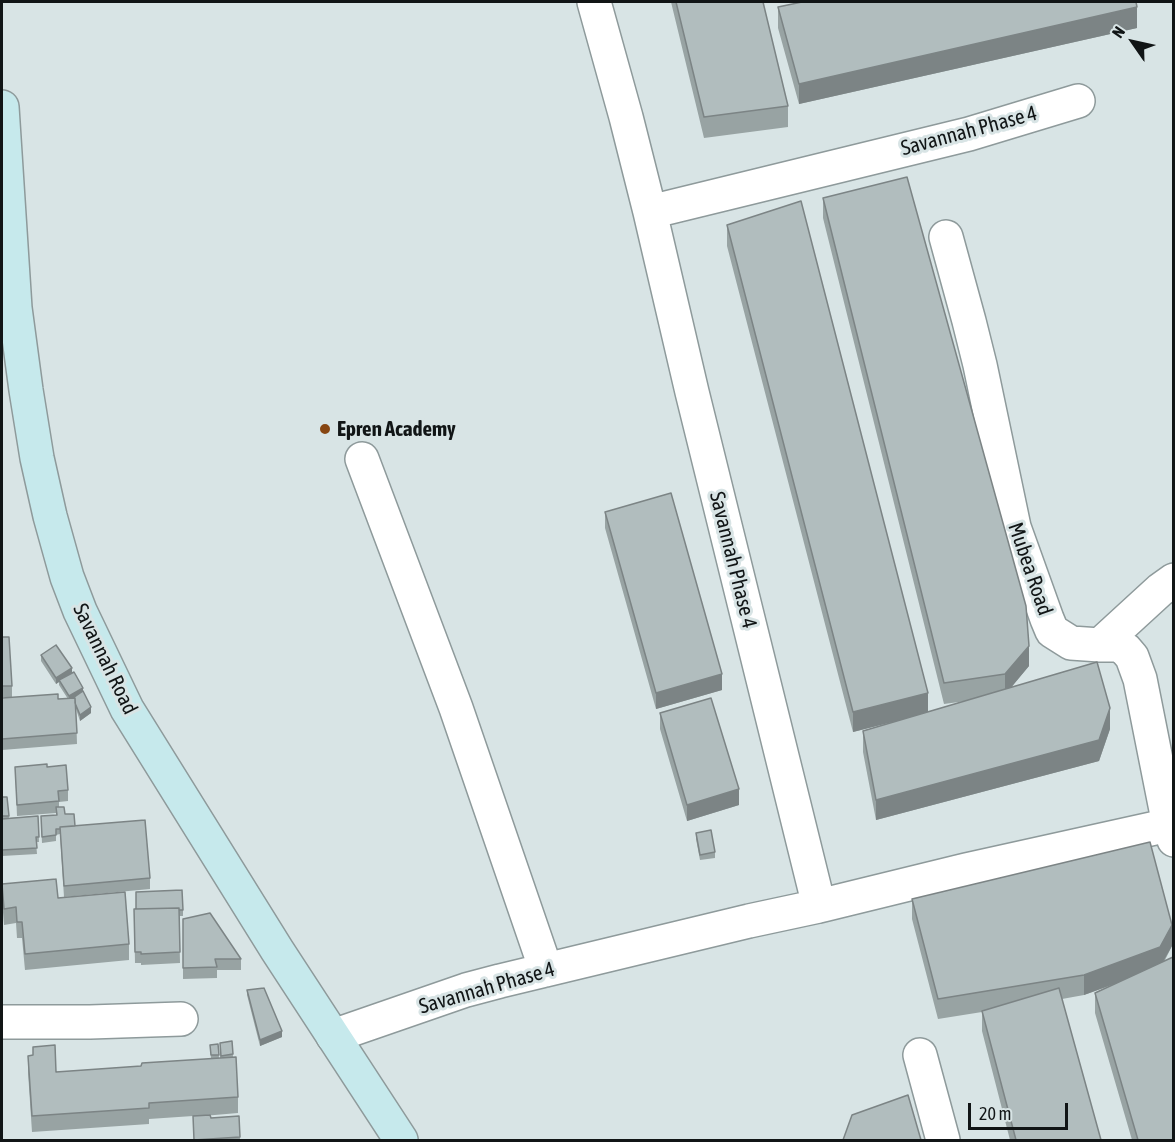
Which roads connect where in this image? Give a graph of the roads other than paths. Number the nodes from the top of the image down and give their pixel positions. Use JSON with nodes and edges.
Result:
{"nodes":[{"id":1,"x":594,"y":2,"type":"edge"},
{"id":2,"x":1078,"y":101,"type":"dead end"},
{"id":3,"x":2,"y":107,"type":"edge"},
{"id":4,"x":650,"y":212,"type":"junction"},
{"id":5,"x":946,"y":237,"type":"dead end"},
{"id":6,"x":8,"y":308,"type":"edge"},
{"id":7,"x":362,"y":459,"type":"dead end"},
{"id":8,"x":1173,"y":580,"type":"edge"},
{"id":9,"x":1100,"y":645,"type":"junction"},
{"id":10,"x":1171,"y":832,"type":"edge"},
{"id":11,"x":819,"y":906,"type":"junction"},
{"id":12,"x":546,"y":970,"type":"junction"},
{"id":13,"x":181,"y":1019,"type":"dead end"},
{"id":14,"x":2,"y":1022,"type":"edge"},
{"id":15,"x":333,"y":1036,"type":"junction"},
{"id":16,"x":920,"y":1055,"type":"dead end"},
{"id":17,"x":401,"y":1140,"type":"edge"},
{"id":18,"x":944,"y":1140,"type":"edge"}],
"edges":[{"from":1,"to":4,"type":"street","name":"Savannah Phase 4"},
{"from":2,"to":4,"type":"street","name":"Savannah Phase 4"},
{"from":3,"to":6,"type":"main road","name":"Savannah Road"},
{"from":4,"to":11,"type":"street","name":"Savannah Phase 4"},
{"from":5,"to":9,"type":"street","name":"Mubea Road"},
{"from":6,"to":15,"type":"main road","name":"Savannah Road"},
{"from":7,"to":12,"type":"street"},
{"from":8,"to":9,"type":"street"},
{"from":9,"to":10,"type":"street","name":"Mubea Road"},
{"from":10,"to":11,"type":"street","name":"Savannah Phase 4"},
{"from":11,"to":12,"type":"street","name":"Savannah Phase 4"},
{"from":12,"to":15,"type":"street","name":"Savannah Phase 4"},
{"from":13,"to":14,"type":"street"},
{"from":15,"to":17,"type":"main road","name":"Savannah Road"},
{"from":16,"to":18,"type":"street"}]}
